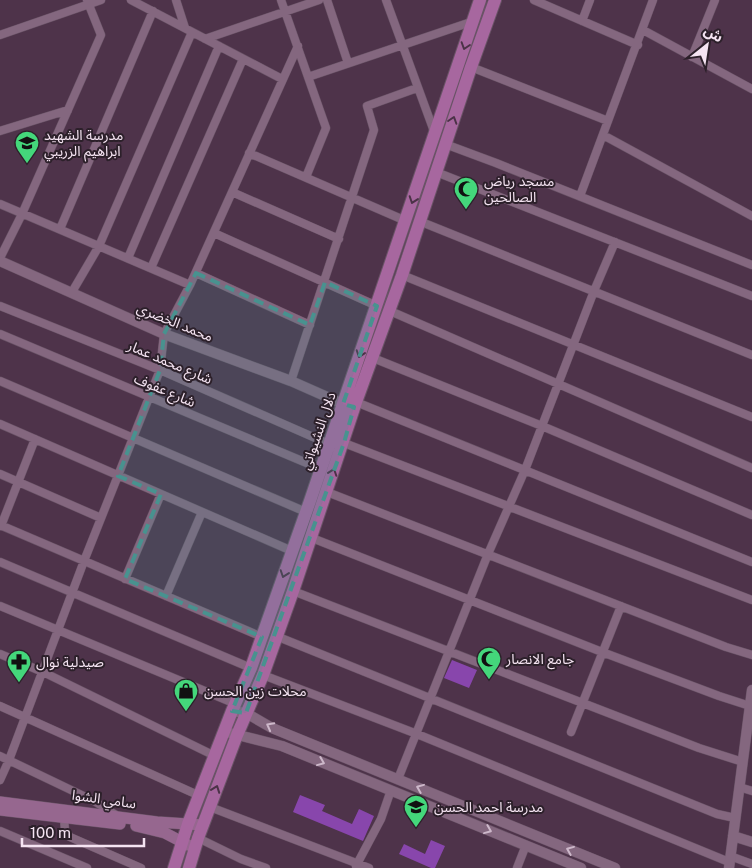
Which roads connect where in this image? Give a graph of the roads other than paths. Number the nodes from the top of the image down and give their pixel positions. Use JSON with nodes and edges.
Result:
{"nodes":[{"id":1,"x":101,"y":0,"type":"edge"},
{"id":2,"x":131,"y":0,"type":"edge"},
{"id":3,"x":176,"y":0,"type":"edge"},
{"id":4,"x":281,"y":0,"type":"edge"},
{"id":5,"x":319,"y":0,"type":"edge"},
{"id":6,"x":327,"y":0,"type":"edge"},
{"id":7,"x":386,"y":0,"type":"edge"},
{"id":8,"x":480,"y":0,"type":"edge"},
{"id":9,"x":495,"y":0,"type":"edge"},
{"id":10,"x":534,"y":0,"type":"edge"},
{"id":11,"x":590,"y":0,"type":"edge"},
{"id":12,"x":653,"y":0,"type":"edge"},
{"id":13,"x":715,"y":0,"type":"edge"},
{"id":14,"x":88,"y":2,"type":"edge"},
{"id":15,"x":543,"y":2,"type":"edge"},
{"id":16,"x":153,"y":11,"type":"junction"},
{"id":17,"x":286,"y":12,"type":"junction"},
{"id":18,"x":474,"y":20,"type":"junction"},
{"id":19,"x":582,"y":21,"type":"junction"},
{"id":20,"x":189,"y":30,"type":"junction"},
{"id":21,"x":643,"y":30,"type":"junction"},
{"id":22,"x":0,"y":35,"type":"edge"},
{"id":23,"x":205,"y":39,"type":"junction"},
{"id":24,"x":402,"y":44,"type":"junction"},
{"id":25,"x":638,"y":45,"type":"junction"},
{"id":26,"x":219,"y":46,"type":"junction"},
{"id":27,"x":298,"y":46,"type":"junction"},
{"id":28,"x":692,"y":57,"type":"junction"},
{"id":29,"x":243,"y":59,"type":"junction"},
{"id":30,"x":348,"y":63,"type":"junction"},
{"id":31,"x":471,"y":66,"type":"junction"},
{"id":32,"x":308,"y":77,"type":"junction"},
{"id":33,"x":282,"y":79,"type":"junction"},
{"id":34,"x":418,"y":88,"type":"junction"},
{"id":35,"x":752,"y":89,"type":"edge"},
{"id":36,"x":68,"y":110,"type":"junction"},
{"id":37,"x":608,"y":121,"type":"junction"},
{"id":38,"x":0,"y":132,"type":"edge"},
{"id":39,"x":435,"y":135,"type":"junction"},
{"id":40,"x":603,"y":135,"type":"junction"},
{"id":41,"x":445,"y":144,"type":"junction"},
{"id":42,"x":249,"y":153,"type":"junction"},
{"id":43,"x":436,"y":172,"type":"junction"},
{"id":44,"x":306,"y":177,"type":"junction"},
{"id":45,"x":232,"y":192,"type":"junction"},
{"id":46,"x":580,"y":196,"type":"junction"},
{"id":47,"x":352,"y":198,"type":"junction"},
{"id":48,"x":0,"y":204,"type":"edge"},
{"id":49,"x":22,"y":214,"type":"junction"},
{"id":50,"x":752,"y":216,"type":"edge"},
{"id":51,"x":412,"y":221,"type":"junction"},
{"id":52,"x":60,"y":229,"type":"junction"},
{"id":53,"x":214,"y":233,"type":"junction"},
{"id":54,"x":339,"y":239,"type":"junction"},
{"id":55,"x":615,"y":242,"type":"junction"},
{"id":56,"x":99,"y":246,"type":"junction"},
{"id":57,"x":128,"y":258,"type":"junction"},
{"id":58,"x":0,"y":260,"type":"edge"},
{"id":59,"x":752,"y":265,"type":"edge"},
{"id":60,"x":151,"y":268,"type":"junction"},
{"id":61,"x":196,"y":273,"type":"junction"},
{"id":62,"x":402,"y":274,"type":"junction"},
{"id":63,"x":325,"y":282,"type":"junction"},
{"id":64,"x":190,"y":285,"type":"junction"},
{"id":65,"x":594,"y":291,"type":"junction"},
{"id":66,"x":72,"y":292,"type":"junction"},
{"id":67,"x":752,"y":296,"type":"edge"},
{"id":68,"x":0,"y":306,"type":"edge"},
{"id":69,"x":377,"y":306,"type":"junction"},
{"id":70,"x":390,"y":310,"type":"junction"},
{"id":71,"x":310,"y":325,"type":"junction"},
{"id":72,"x":0,"y":334,"type":"edge"},
{"id":73,"x":164,"y":334,"type":"junction"},
{"id":74,"x":575,"y":344,"type":"junction"},
{"id":75,"x":752,"y":355,"type":"edge"},
{"id":76,"x":373,"y":358,"type":"junction"},
{"id":77,"x":160,"y":370,"type":"junction"},
{"id":78,"x":0,"y":381,"type":"edge"},
{"id":79,"x":292,"y":381,"type":"junction"},
{"id":80,"x":559,"y":384,"type":"junction"},
{"id":81,"x":150,"y":397,"type":"junction"},
{"id":82,"x":351,"y":404,"type":"junction"},
{"id":83,"x":752,"y":417,"type":"edge"},
{"id":84,"x":0,"y":424,"type":"edge"},
{"id":85,"x":542,"y":426,"type":"junction"},
{"id":86,"x":133,"y":438,"type":"junction"},
{"id":87,"x":35,"y":440,"type":"junction"},
{"id":88,"x":344,"y":443,"type":"junction"},
{"id":89,"x":329,"y":444,"type":"junction"},
{"id":90,"x":752,"y":468,"type":"edge"},
{"id":91,"x":321,"y":469,"type":"junction"},
{"id":92,"x":525,"y":470,"type":"junction"},
{"id":93,"x":0,"y":474,"type":"edge"},
{"id":94,"x":118,"y":476,"type":"junction"},
{"id":95,"x":18,"y":482,"type":"junction"},
{"id":96,"x":327,"y":492,"type":"junction"},
{"id":97,"x":161,"y":494,"type":"junction"},
{"id":98,"x":509,"y":507,"type":"junction"},
{"id":99,"x":202,"y":512,"type":"junction"},
{"id":100,"x":306,"y":512,"type":"junction"},
{"id":101,"x":752,"y":515,"type":"edge"},
{"id":102,"x":101,"y":518,"type":"junction"},
{"id":103,"x":1,"y":526,"type":"edge"},
{"id":104,"x":312,"y":538,"type":"junction"},
{"id":105,"x":292,"y":551,"type":"junction"},
{"id":106,"x":488,"y":554,"type":"junction"},
{"id":107,"x":84,"y":561,"type":"junction"},
{"id":108,"x":0,"y":562,"type":"edge"},
{"id":109,"x":752,"y":562,"type":"edge"},
{"id":110,"x":125,"y":579,"type":"junction"},
{"id":111,"x":293,"y":591,"type":"junction"},
{"id":112,"x":72,"y":592,"type":"junction"},
{"id":113,"x":166,"y":596,"type":"junction"},
{"id":114,"x":469,"y":600,"type":"junction"},
{"id":115,"x":752,"y":600,"type":"edge"},
{"id":116,"x":0,"y":606,"type":"edge"},
{"id":117,"x":621,"y":606,"type":"junction"},
{"id":118,"x":59,"y":630,"type":"junction"},
{"id":119,"x":276,"y":636,"type":"junction"},
{"id":120,"x":262,"y":637,"type":"junction"},
{"id":121,"x":449,"y":652,"type":"junction"},
{"id":122,"x":602,"y":652,"type":"junction"},
{"id":123,"x":0,"y":654,"type":"edge"},
{"id":124,"x":752,"y":655,"type":"edge"},
{"id":125,"x":251,"y":668,"type":"junction"},
{"id":126,"x":43,"y":672,"type":"junction"},
{"id":127,"x":263,"y":675,"type":"junction"},
{"id":128,"x":752,"y":691,"type":"edge"},
{"id":129,"x":432,"y":698,"type":"junction"},
{"id":130,"x":582,"y":703,"type":"junction"},
{"id":131,"x":0,"y":706,"type":"edge"},
{"id":132,"x":750,"y":706,"type":"junction"},
{"id":133,"x":234,"y":707,"type":"junction"},
{"id":134,"x":246,"y":713,"type":"junction"},
{"id":135,"x":25,"y":717,"type":"junction"},
{"id":136,"x":571,"y":732,"type":"dead end"},
{"id":137,"x":231,"y":733,"type":"junction"},
{"id":138,"x":417,"y":734,"type":"junction"},
{"id":139,"x":749,"y":737,"type":"edge"},
{"id":140,"x":0,"y":756,"type":"edge"},
{"id":141,"x":215,"y":756,"type":"junction"},
{"id":142,"x":9,"y":760,"type":"junction"},
{"id":143,"x":743,"y":762,"type":"junction"},
{"id":144,"x":0,"y":780,"type":"edge"},
{"id":145,"x":398,"y":780,"type":"junction"},
{"id":146,"x":740,"y":787,"type":"junction"},
{"id":147,"x":390,"y":790,"type":"junction"},
{"id":148,"x":752,"y":791,"type":"edge"},
{"id":149,"x":200,"y":796,"type":"junction"},
{"id":150,"x":0,"y":802,"type":"edge"},
{"id":151,"x":210,"y":808,"type":"junction"},
{"id":152,"x":0,"y":810,"type":"edge"},
{"id":153,"x":118,"y":816,"type":"junction"},
{"id":154,"x":64,"y":818,"type":"junction"},
{"id":155,"x":735,"y":818,"type":"junction"},
{"id":156,"x":188,"y":824,"type":"junction"},
{"id":157,"x":203,"y":825,"type":"junction"},
{"id":158,"x":0,"y":831,"type":"edge"},
{"id":159,"x":733,"y":836,"type":"junction"},
{"id":160,"x":183,"y":841,"type":"junction"},
{"id":161,"x":752,"y":842,"type":"edge"},
{"id":162,"x":197,"y":843,"type":"junction"},
{"id":163,"x":526,"y":845,"type":"junction"},
{"id":164,"x":729,"y":862,"type":"edge"},
{"id":165,"x":752,"y":864,"type":"edge"},
{"id":166,"x":356,"y":866,"type":"edge"},
{"id":167,"x":87,"y":868,"type":"edge"},
{"id":168,"x":141,"y":868,"type":"edge"},
{"id":169,"x":174,"y":868,"type":"edge"},
{"id":170,"x":189,"y":868,"type":"edge"},
{"id":171,"x":266,"y":868,"type":"edge"},
{"id":172,"x":369,"y":868,"type":"edge"},
{"id":173,"x":517,"y":868,"type":"edge"},
{"id":174,"x":581,"y":868,"type":"edge"},
{"id":175,"x":615,"y":868,"type":"edge"}],
"edges":[{"from":1,"to":14,"type":"street"},
{"from":2,"to":16,"type":"street"},
{"from":3,"to":20,"type":"street"},
{"from":4,"to":17,"type":"street"},
{"from":5,"to":17,"type":"street"},
{"from":6,"to":30,"type":"street"},
{"from":7,"to":24,"type":"street"},
{"from":8,"to":18,"type":"main road","name":"دلال النشيواتي"},
{"from":9,"to":31,"type":"main road","name":"دلال النشيواتي"},
{"from":10,"to":15,"type":"street"},
{"from":11,"to":19,"type":"street"},
{"from":12,"to":21,"type":"street"},
{"from":13,"to":28,"type":"street"},
{"from":14,"to":22,"type":"street"},
{"from":14,"to":36,"type":"street"},
{"from":15,"to":19,"type":"street"},
{"from":16,"to":20,"type":"street"},
{"from":16,"to":52,"type":"street"},
{"from":17,"to":23,"type":"street"},
{"from":17,"to":27,"type":"street"},
{"from":18,"to":24,"type":"street"},
{"from":18,"to":39,"type":"main road","name":"دلال النشيواتي","one_way":true},
{"from":19,"to":25,"type":"street"},
{"from":20,"to":23,"type":"street"},
{"from":20,"to":56,"type":"street"},
{"from":21,"to":25,"type":"street"},
{"from":21,"to":28,"type":"street"},
{"from":23,"to":26,"type":"street"},
{"from":24,"to":30,"type":"street"},
{"from":24,"to":34,"type":"street"},
{"from":25,"to":37,"type":"street"},
{"from":26,"to":29,"type":"street"},
{"from":26,"to":57,"type":"street"},
{"from":27,"to":32,"type":"street"},
{"from":27,"to":33,"type":"street"},
{"from":28,"to":35,"type":"street"},
{"from":29,"to":33,"type":"street"},
{"from":29,"to":60,"type":"street"},
{"from":30,"to":32,"type":"street"},
{"from":31,"to":37,"type":"street"},
{"from":41,"to":31,"type":"main road","name":"دلال النشيواتي","one_way":true},
{"from":32,"to":44,"type":"street"},
{"from":33,"to":42,"type":"street"},
{"from":34,"to":39,"type":"street"},
{"from":34,"to":47,"type":"street"},
{"from":36,"to":38,"type":"street"},
{"from":36,"to":49,"type":"street"},
{"from":37,"to":40,"type":"street"},
{"from":39,"to":51,"type":"main road","name":"دلال النشيواتي","one_way":true},
{"from":40,"to":46,"type":"street"},
{"from":40,"to":50,"type":"street"},
{"from":41,"to":43,"type":"main road","name":"دلال النشيواتي"},
{"from":41,"to":46,"type":"street"},
{"from":42,"to":44,"type":"street"},
{"from":42,"to":45,"type":"street"},
{"from":43,"to":51,"type":"main road","name":"دلال النشيواتي"},
{"from":43,"to":55,"type":"street"},
{"from":44,"to":47,"type":"street"},
{"from":45,"to":53,"type":"street"},
{"from":45,"to":54,"type":"street"},
{"from":46,"to":59,"type":"street"},
{"from":47,"to":51,"type":"street"},
{"from":47,"to":54,"type":"street"},
{"from":48,"to":49,"type":"street"},
{"from":49,"to":52,"type":"street"},
{"from":49,"to":58,"type":"street"},
{"from":51,"to":62,"type":"main road","name":"دلال النشيواتي"},
{"from":51,"to":65,"type":"street"},
{"from":51,"to":69,"type":"main road","name":"دلال النشيواتي"},
{"from":52,"to":56,"type":"street"},
{"from":53,"to":61,"type":"street"},
{"from":53,"to":63,"type":"street"},
{"from":54,"to":63,"type":"street"},
{"from":55,"to":65,"type":"street"},
{"from":55,"to":67,"type":"street"},
{"from":56,"to":57,"type":"street"},
{"from":56,"to":66,"type":"street"},
{"from":57,"to":60,"type":"street"},
{"from":58,"to":66,"type":"street","name":"محمد الخضري"},
{"from":60,"to":64,"type":"street"},
{"from":61,"to":64,"type":"street"},
{"from":61,"to":71,"type":"street"},
{"from":62,"to":70,"type":"main road","name":"دلال النشيواتي"},
{"from":62,"to":74,"type":"street"},
{"from":63,"to":69,"type":"street"},
{"from":63,"to":71,"type":"street"},
{"from":64,"to":73,"type":"street"},
{"from":65,"to":74,"type":"street"},
{"from":65,"to":75,"type":"street"},
{"from":66,"to":73,"type":"street","name":"محمد الخضري"},
{"from":68,"to":77,"type":"street","name":"شارع محمد عمار"},
{"from":69,"to":82,"type":"main road","name":"دلال النشيواتي","one_way":true},
{"from":70,"to":76,"type":"main road","name":"دلال النشيواتي"},
{"from":70,"to":80,"type":"street"},
{"from":71,"to":79,"type":"street"},
{"from":72,"to":81,"type":"street","name":"شارع عفوف"},
{"from":73,"to":77,"type":"street"},
{"from":73,"to":79,"type":"street","name":"محمد الخضري"},
{"from":74,"to":80,"type":"street"},
{"from":74,"to":83,"type":"street"},
{"from":76,"to":82,"type":"main road","name":"دلال النشيواتي"},
{"from":76,"to":85,"type":"street"},
{"from":77,"to":81,"type":"street"},
{"from":77,"to":89,"type":"street","name":"شارع محمد عمار"},
{"from":78,"to":86,"type":"street"},
{"from":79,"to":82,"type":"street","name":"محمد الخضري"},
{"from":80,"to":85,"type":"street"},
{"from":80,"to":90,"type":"street"},
{"from":81,"to":86,"type":"street"},
{"from":81,"to":91,"type":"street","name":"شارع عفوف"},
{"from":82,"to":88,"type":"main road","name":"دلال النشيواتي"},
{"from":82,"to":89,"type":"main road","name":"دلال النشيواتي"},
{"from":82,"to":92,"type":"street"},
{"from":84,"to":87,"type":"street"},
{"from":85,"to":92,"type":"street"},
{"from":85,"to":101,"type":"street"},
{"from":86,"to":94,"type":"street"},
{"from":86,"to":100,"type":"street"},
{"from":87,"to":94,"type":"street"},
{"from":87,"to":95,"type":"street"},
{"from":96,"to":88,"type":"main road","name":"دلال النشيواتي","one_way":true},
{"from":88,"to":98,"type":"street"},
{"from":89,"to":91,"type":"main road","name":"دلال النشيواتي"},
{"from":91,"to":100,"type":"main road","name":"دلال النشيواتي"},
{"from":92,"to":98,"type":"street"},
{"from":92,"to":109,"type":"street"},
{"from":93,"to":95,"type":"street"},
{"from":94,"to":97,"type":"street"},
{"from":94,"to":102,"type":"street"},
{"from":95,"to":102,"type":"street"},
{"from":95,"to":103,"type":"street"},
{"from":96,"to":104,"type":"main road","name":"دلال النشيواتي"},
{"from":96,"to":106,"type":"street"},
{"from":97,"to":99,"type":"street"},
{"from":97,"to":110,"type":"street"},
{"from":98,"to":106,"type":"street"},
{"from":98,"to":115,"type":"street"},
{"from":99,"to":105,"type":"street"},
{"from":99,"to":113,"type":"street"},
{"from":100,"to":105,"type":"main road","name":"دلال النشيواتي"},
{"from":102,"to":107,"type":"street"},
{"from":103,"to":107,"type":"street"},
{"from":104,"to":111,"type":"main road","name":"دلال النشيواتي"},
{"from":104,"to":114,"type":"street"},
{"from":105,"to":120,"type":"main road","name":"دلال النشيواتي","one_way":true},
{"from":106,"to":114,"type":"street"},
{"from":106,"to":117,"type":"street"},
{"from":107,"to":110,"type":"street"},
{"from":107,"to":112,"type":"street"},
{"from":108,"to":112,"type":"street"},
{"from":110,"to":113,"type":"street"},
{"from":111,"to":119,"type":"main road","name":"دلال النشيواتي"},
{"from":111,"to":121,"type":"street"},
{"from":112,"to":118,"type":"street"},
{"from":112,"to":125,"type":"street"},
{"from":113,"to":120,"type":"street"},
{"from":114,"to":121,"type":"street"},
{"from":114,"to":122,"type":"street"},
{"from":116,"to":118,"type":"street"},
{"from":117,"to":122,"type":"street"},
{"from":117,"to":124,"type":"street"},
{"from":118,"to":126,"type":"street"},
{"from":118,"to":133,"type":"street"},
{"from":119,"to":127,"type":"main road","name":"دلال النشيواتي"},
{"from":119,"to":129,"type":"street"},
{"from":120,"to":125,"type":"main road","name":"دلال النشيواتي"},
{"from":121,"to":129,"type":"street"},
{"from":121,"to":130,"type":"street"},
{"from":122,"to":130,"type":"street"},
{"from":122,"to":132,"type":"street"},
{"from":123,"to":126,"type":"street"},
{"from":125,"to":133,"type":"main road","name":"دلال النشيواتي"},
{"from":126,"to":135,"type":"street"},
{"from":126,"to":141,"type":"street"},
{"from":127,"to":134,"type":"main road","name":"دلال النشيواتي"},
{"from":127,"to":138,"type":"street"},
{"from":128,"to":132,"type":"street"},
{"from":129,"to":138,"type":"street"},
{"from":129,"to":155,"type":"street"},
{"from":130,"to":136,"type":"street"},
{"from":130,"to":143,"type":"street"},
{"from":131,"to":135,"type":"street"},
{"from":132,"to":139,"type":"street"},
{"from":133,"to":134,"type":"street"},
{"from":133,"to":137,"type":"main road","name":"دلال النشيواتي"},
{"from":134,"to":137,"type":"main road","name":"دلال النشيواتي"},
{"from":145,"to":134,"type":"street","one_way":true},
{"from":135,"to":142,"type":"street"},
{"from":135,"to":149,"type":"street"},
{"from":137,"to":141,"type":"main road","name":"دلال النشيواتي"},
{"from":137,"to":147,"type":"street","one_way":true},
{"from":151,"to":137,"type":"main road","name":"دلال النشيواتي","one_way":true},
{"from":138,"to":145,"type":"street"},
{"from":138,"to":164,"type":"street"},
{"from":139,"to":143,"type":"street"},
{"from":140,"to":142,"type":"street"},
{"from":141,"to":149,"type":"main road","name":"دلال النشيواتي"},
{"from":142,"to":144,"type":"street"},
{"from":142,"to":153,"type":"street"},
{"from":143,"to":146,"type":"street"},
{"from":175,"to":145,"type":"street","one_way":true},
{"from":146,"to":148,"type":"street"},
{"from":146,"to":155,"type":"street"},
{"from":147,"to":163,"type":"street","one_way":true},
{"from":147,"to":166,"type":"street"},
{"from":149,"to":156,"type":"main road","name":"دلال النشيواتي"},
{"from":150,"to":153,"type":"main road","name":"سامي الشوا"},
{"from":151,"to":157,"type":"main road","name":"دلال النشيواتي"},
{"from":151,"to":166,"type":"street"},
{"from":152,"to":154,"type":"main road","name":"سامي الشوا"},
{"from":153,"to":156,"type":"main road","name":"سامي الشوا"},
{"from":154,"to":160,"type":"main road","name":"سامي الشوا"},
{"from":154,"to":168,"type":"street"},
{"from":155,"to":159,"type":"street"},
{"from":156,"to":157,"type":"main road","name":"سامي الشوا"},
{"from":156,"to":160,"type":"main road","name":"دلال النشيواتي"},
{"from":157,"to":162,"type":"main road","name":"دلال النشيواتي"},
{"from":158,"to":167,"type":"street"},
{"from":159,"to":161,"type":"street"},
{"from":159,"to":164,"type":"street"},
{"from":160,"to":162,"type":"main road","name":"سامي الشوا"},
{"from":160,"to":169,"type":"main road","name":"دلال النشيواتي"},
{"from":162,"to":170,"type":"main road","name":"دلال النشيواتي"},
{"from":162,"to":171,"type":"street"},
{"from":163,"to":173,"type":"street"},
{"from":163,"to":174,"type":"street"},
{"from":164,"to":165,"type":"street"},
{"from":166,"to":172,"type":"street"}]}
